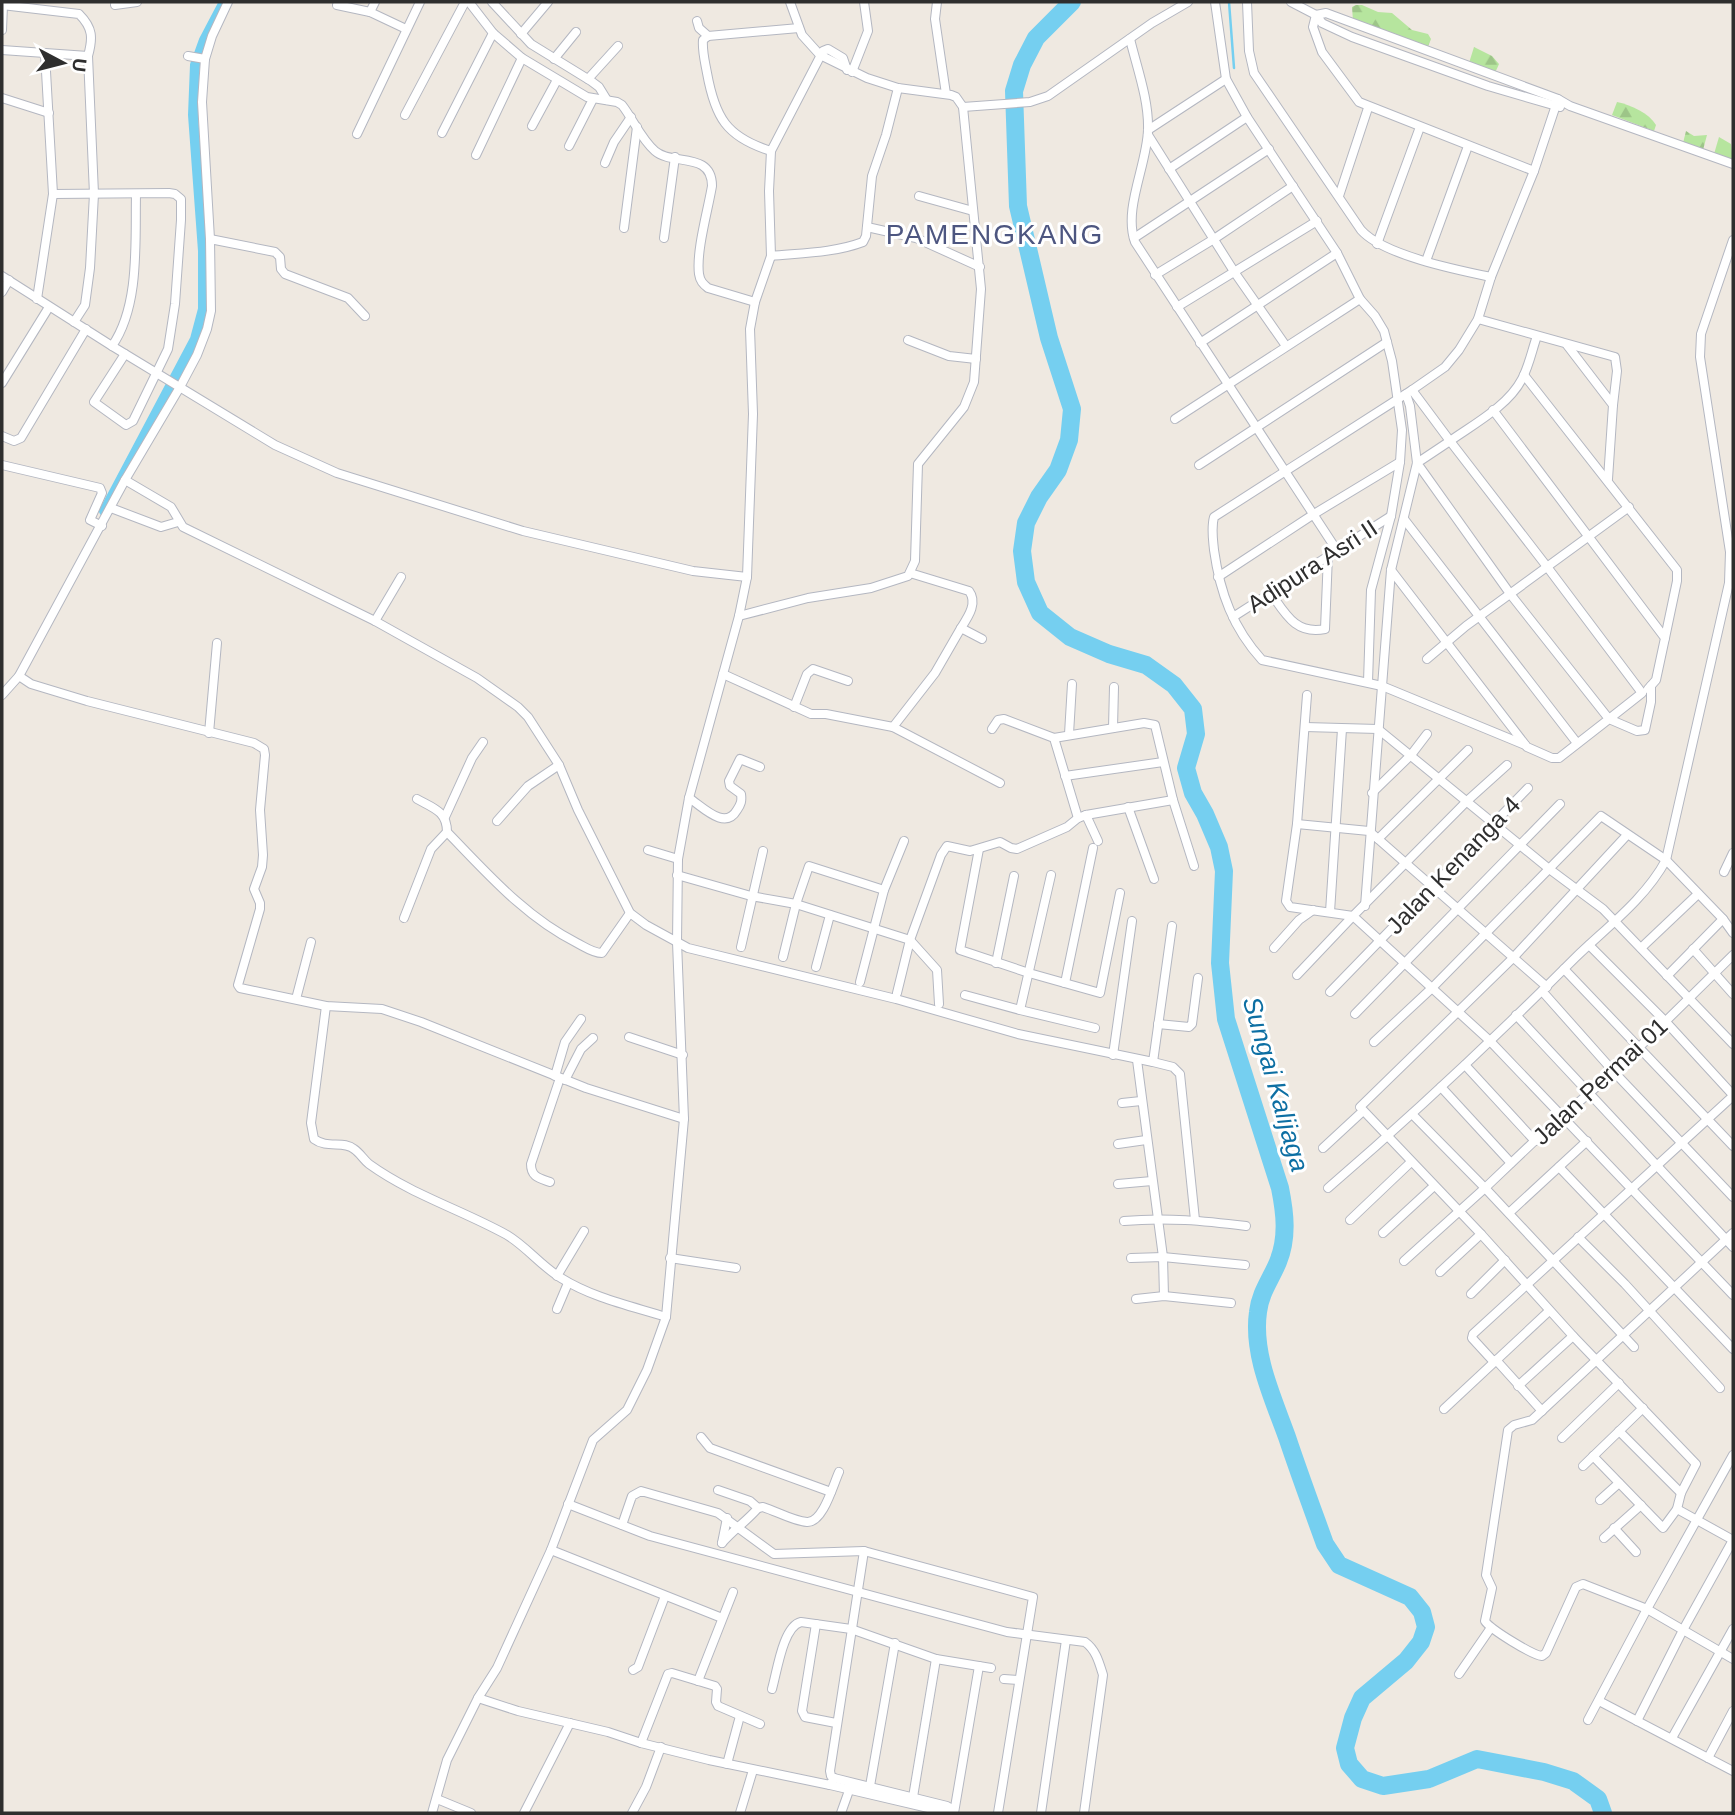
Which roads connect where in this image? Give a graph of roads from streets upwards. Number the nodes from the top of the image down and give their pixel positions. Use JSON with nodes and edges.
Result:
{"nodes":[{"id":1,"x":137,"y":2,"type":"edge"},
{"id":2,"x":228,"y":2,"type":"edge"},
{"id":3,"x":375,"y":2,"type":"edge"},
{"id":4,"x":420,"y":2,"type":"edge"},
{"id":5,"x":467,"y":2,"type":"edge"},
{"id":6,"x":493,"y":2,"type":"edge"},
{"id":7,"x":548,"y":2,"type":"edge"},
{"id":8,"x":790,"y":2,"type":"edge"},
{"id":9,"x":864,"y":2,"type":"edge"},
{"id":10,"x":937,"y":2,"type":"edge"},
{"id":11,"x":1188,"y":2,"type":"edge"},
{"id":12,"x":1215,"y":2,"type":"edge"},
{"id":13,"x":1247,"y":2,"type":"edge"},
{"id":14,"x":1291,"y":2,"type":"edge"},
{"id":15,"x":2,"y":5,"type":"edge"},
{"id":16,"x":115,"y":5,"type":"dead end"},
{"id":17,"x":337,"y":5,"type":"dead end"},
{"id":18,"x":370,"y":12,"type":"junction"},
{"id":19,"x":1316,"y":15,"type":"junction"},
{"id":20,"x":697,"y":21,"type":"dead end"},
{"id":21,"x":799,"y":28,"type":"junction"},
{"id":22,"x":406,"y":29,"type":"junction"},
{"id":23,"x":2,"y":30,"type":"edge"},
{"id":24,"x":576,"y":32,"type":"dead end"},
{"id":25,"x":493,"y":33,"type":"junction"},
{"id":26,"x":522,"y":34,"type":"junction"},
{"id":27,"x":708,"y":36,"type":"junction"},
{"id":28,"x":1130,"y":39,"type":"junction"},
{"id":29,"x":618,"y":46,"type":"dead end"},
{"id":30,"x":2,"y":50,"type":"edge"},
{"id":31,"x":45,"y":54,"type":"junction"},
{"id":32,"x":820,"y":55,"type":"junction"},
{"id":33,"x":88,"y":56,"type":"junction"},
{"id":34,"x":523,"y":58,"type":"junction"},
{"id":35,"x":554,"y":59,"type":"junction"},
{"id":36,"x":849,"y":71,"type":"junction"},
{"id":37,"x":588,"y":79,"type":"junction"},
{"id":38,"x":1226,"y":79,"type":"junction"},
{"id":39,"x":557,"y":80,"type":"junction"},
{"id":40,"x":898,"y":88,"type":"junction"},
{"id":41,"x":946,"y":94,"type":"junction"},
{"id":42,"x":2,"y":98,"type":"edge"},
{"id":43,"x":593,"y":99,"type":"junction"},
{"id":44,"x":607,"y":100,"type":"junction"},
{"id":45,"x":1557,"y":103,"type":"junction"},
{"id":46,"x":963,"y":107,"type":"junction"},
{"id":47,"x":1368,"y":108,"type":"junction"},
{"id":48,"x":49,"y":113,"type":"junction"},
{"id":49,"x":405,"y":115,"type":"dead end"},
{"id":50,"x":631,"y":117,"type":"junction"},
{"id":51,"x":1247,"y":117,"type":"junction"},
{"id":52,"x":532,"y":126,"type":"dead end"},
{"id":53,"x":637,"y":127,"type":"junction"},
{"id":54,"x":1420,"y":127,"type":"junction"},
{"id":55,"x":442,"y":132,"type":"dead end"},
{"id":56,"x":1148,"y":132,"type":"junction"},
{"id":57,"x":356,"y":134,"type":"dead end"},
{"id":58,"x":569,"y":146,"type":"dead end"},
{"id":59,"x":1468,"y":146,"type":"junction"},
{"id":60,"x":1269,"y":149,"type":"junction"},
{"id":61,"x":771,"y":151,"type":"junction"},
{"id":62,"x":476,"y":155,"type":"dead end"},
{"id":63,"x":675,"y":157,"type":"junction"},
{"id":64,"x":605,"y":163,"type":"dead end"},
{"id":65,"x":1733,"y":164,"type":"edge"},
{"id":66,"x":1170,"y":169,"type":"junction"},
{"id":67,"x":1534,"y":171,"type":"junction"},
{"id":68,"x":1293,"y":186,"type":"junction"},
{"id":69,"x":53,"y":194,"type":"junction"},
{"id":70,"x":94,"y":194,"type":"junction"},
{"id":71,"x":136,"y":194,"type":"junction"},
{"id":72,"x":1339,"y":195,"type":"junction"},
{"id":73,"x":919,"y":196,"type":"dead end"},
{"id":74,"x":1190,"y":201,"type":"junction"},
{"id":75,"x":973,"y":211,"type":"junction"},
{"id":76,"x":1317,"y":221,"type":"junction"},
{"id":77,"x":624,"y":228,"type":"dead end"},
{"id":78,"x":867,"y":228,"type":"junction"},
{"id":79,"x":664,"y":238,"type":"dead end"},
{"id":80,"x":210,"y":239,"type":"junction"},
{"id":81,"x":1134,"y":239,"type":"junction"},
{"id":82,"x":1214,"y":239,"type":"junction"},
{"id":83,"x":1733,"y":240,"type":"edge"},
{"id":84,"x":1377,"y":244,"type":"junction"},
{"id":85,"x":1336,"y":253,"type":"junction"},
{"id":86,"x":771,"y":256,"type":"junction"},
{"id":87,"x":1426,"y":261,"type":"junction"},
{"id":88,"x":980,"y":267,"type":"junction"},
{"id":89,"x":1235,"y":273,"type":"junction"},
{"id":90,"x":1155,"y":275,"type":"junction"},
{"id":91,"x":1491,"y":277,"type":"junction"},
{"id":92,"x":5,"y":278,"type":"edge"},
{"id":93,"x":2,"y":292,"type":"edge"},
{"id":94,"x":758,"y":295,"type":"junction"},
{"id":95,"x":37,"y":299,"type":"junction"},
{"id":96,"x":1360,"y":299,"type":"junction"},
{"id":97,"x":1259,"y":306,"type":"junction"},
{"id":98,"x":49,"y":307,"type":"junction"},
{"id":99,"x":1177,"y":307,"type":"junction"},
{"id":100,"x":365,"y":316,"type":"dead end"},
{"id":101,"x":1478,"y":319,"type":"junction"},
{"id":102,"x":74,"y":322,"type":"junction"},
{"id":103,"x":86,"y":330,"type":"junction"},
{"id":104,"x":1537,"y":336,"type":"junction"},
{"id":105,"x":908,"y":340,"type":"dead end"},
{"id":106,"x":1387,"y":342,"type":"junction"},
{"id":107,"x":1200,"y":343,"type":"junction"},
{"id":108,"x":1567,"y":345,"type":"junction"},
{"id":109,"x":112,"y":346,"type":"junction"},
{"id":110,"x":1286,"y":346,"type":"junction"},
{"id":111,"x":125,"y":354,"type":"junction"},
{"id":112,"x":976,"y":359,"type":"junction"},
{"id":113,"x":159,"y":375,"type":"junction"},
{"id":114,"x":1524,"y":375,"type":"junction"},
{"id":115,"x":2,"y":383,"type":"edge"},
{"id":116,"x":1227,"y":384,"type":"junction"},
{"id":117,"x":178,"y":386,"type":"junction"},
{"id":118,"x":1409,"y":392,"type":"junction"},
{"id":119,"x":1397,"y":399,"type":"junction"},
{"id":120,"x":1614,"y":405,"type":"junction"},
{"id":121,"x":1493,"y":410,"type":"junction"},
{"id":122,"x":1175,"y":419,"type":"dead end"},
{"id":123,"x":1257,"y":428,"type":"junction"},
{"id":124,"x":2,"y":436,"type":"edge"},
{"id":125,"x":1450,"y":441,"type":"junction"},
{"id":126,"x":1400,"y":462,"type":"junction"},
{"id":127,"x":1417,"y":463,"type":"junction"},
{"id":128,"x":2,"y":465,"type":"edge"},
{"id":129,"x":1199,"y":465,"type":"dead end"},
{"id":130,"x":1285,"y":470,"type":"junction"},
{"id":131,"x":1608,"y":479,"type":"junction"},
{"id":132,"x":125,"y":480,"type":"junction"},
{"id":133,"x":1629,"y":507,"type":"junction"},
{"id":134,"x":111,"y":508,"type":"junction"},
{"id":135,"x":1314,"y":514,"type":"junction"},
{"id":136,"x":1391,"y":516,"type":"junction"},
{"id":137,"x":1404,"y":519,"type":"junction"},
{"id":138,"x":178,"y":522,"type":"junction"},
{"id":139,"x":97,"y":524,"type":"junction"},
{"id":140,"x":1589,"y":537,"type":"junction"},
{"id":141,"x":1332,"y":552,"type":"junction"},
{"id":142,"x":1548,"y":568,"type":"junction"},
{"id":143,"x":1391,"y":570,"type":"junction"},
{"id":144,"x":910,"y":573,"type":"junction"},
{"id":145,"x":401,"y":577,"type":"dead end"},
{"id":146,"x":747,"y":577,"type":"junction"},
{"id":147,"x":1218,"y":577,"type":"junction"},
{"id":148,"x":1270,"y":592,"type":"junction"},
{"id":149,"x":1511,"y":595,"type":"junction"},
{"id":150,"x":739,"y":616,"type":"junction"},
{"id":151,"x":1233,"y":617,"type":"junction"},
{"id":152,"x":1480,"y":617,"type":"junction"},
{"id":153,"x":375,"y":621,"type":"junction"},
{"id":154,"x":961,"y":628,"type":"junction"},
{"id":155,"x":1665,"y":638,"type":"junction"},
{"id":156,"x":982,"y":639,"type":"dead end"},
{"id":157,"x":1446,"y":642,"type":"junction"},
{"id":158,"x":217,"y":643,"type":"dead end"},
{"id":159,"x":1427,"y":659,"type":"dead end"},
{"id":160,"x":723,"y":674,"type":"junction"},
{"id":161,"x":19,"y":677,"type":"junction"},
{"id":162,"x":848,"y":681,"type":"dead end"},
{"id":163,"x":1368,"y":682,"type":"junction"},
{"id":164,"x":1072,"y":684,"type":"dead end"},
{"id":165,"x":1382,"y":686,"type":"junction"},
{"id":166,"x":1651,"y":686,"type":"junction"},
{"id":167,"x":1114,"y":687,"type":"dead end"},
{"id":168,"x":1642,"y":693,"type":"junction"},
{"id":169,"x":2,"y":695,"type":"edge"},
{"id":170,"x":1307,"y":695,"type":"dead end"},
{"id":171,"x":794,"y":706,"type":"junction"},
{"id":172,"x":1609,"y":719,"type":"junction"},
{"id":173,"x":894,"y":727,"type":"junction"},
{"id":174,"x":1305,"y":727,"type":"junction"},
{"id":175,"x":1113,"y":728,"type":"junction"},
{"id":176,"x":992,"y":729,"type":"dead end"},
{"id":177,"x":1342,"y":729,"type":"junction"},
{"id":178,"x":1378,"y":729,"type":"junction"},
{"id":179,"x":209,"y":733,"type":"junction"},
{"id":180,"x":1069,"y":734,"type":"junction"},
{"id":181,"x":1427,"y":734,"type":"dead end"},
{"id":182,"x":1054,"y":738,"type":"junction"},
{"id":183,"x":482,"y":742,"type":"dead end"},
{"id":184,"x":1577,"y":743,"type":"junction"},
{"id":185,"x":1527,"y":747,"type":"junction"},
{"id":186,"x":1468,"y":751,"type":"dead end"},
{"id":187,"x":1411,"y":755,"type":"junction"},
{"id":188,"x":1163,"y":762,"type":"junction"},
{"id":189,"x":559,"y":765,"type":"junction"},
{"id":190,"x":1507,"y":765,"type":"dead end"},
{"id":191,"x":760,"y":767,"type":"dead end"},
{"id":192,"x":1065,"y":776,"type":"junction"},
{"id":193,"x":1439,"y":778,"type":"junction"},
{"id":194,"x":1000,"y":783,"type":"dead end"},
{"id":195,"x":1528,"y":788,"type":"dead end"},
{"id":196,"x":1372,"y":793,"type":"junction"},
{"id":197,"x":688,"y":798,"type":"junction"},
{"id":198,"x":417,"y":799,"type":"dead end"},
{"id":199,"x":1173,"y":800,"type":"junction"},
{"id":200,"x":1467,"y":801,"type":"junction"},
{"id":201,"x":1560,"y":804,"type":"dead end"},
{"id":202,"x":1128,"y":807,"type":"junction"},
{"id":203,"x":445,"y":817,"type":"junction"},
{"id":204,"x":1082,"y":817,"type":"junction"},
{"id":205,"x":498,"y":821,"type":"dead end"},
{"id":206,"x":1494,"y":823,"type":"junction"},
{"id":207,"x":1297,"y":824,"type":"junction"},
{"id":208,"x":1337,"y":827,"type":"junction"},
{"id":209,"x":1369,"y":831,"type":"junction"},
{"id":210,"x":447,"y":832,"type":"junction"},
{"id":211,"x":1627,"y":835,"type":"junction"},
{"id":212,"x":1378,"y":839,"type":"junction"},
{"id":213,"x":904,"y":841,"type":"dead end"},
{"id":214,"x":1520,"y":846,"type":"junction"},
{"id":215,"x":979,"y":849,"type":"junction"},
{"id":216,"x":648,"y":850,"type":"dead end"},
{"id":217,"x":763,"y":851,"type":"dead end"},
{"id":218,"x":1733,"y":853,"type":"edge"},
{"id":219,"x":678,"y":859,"type":"junction"},
{"id":220,"x":1666,"y":860,"type":"junction"},
{"id":221,"x":1406,"y":863,"type":"junction"},
{"id":222,"x":1194,"y":866,"type":"dead end"},
{"id":223,"x":1548,"y":868,"type":"junction"},
{"id":224,"x":1724,"y":872,"type":"dead end"},
{"id":225,"x":677,"y":875,"type":"junction"},
{"id":226,"x":1051,"y":875,"type":"dead end"},
{"id":227,"x":1014,"y":876,"type":"dead end"},
{"id":228,"x":1154,"y":879,"type":"dead end"},
{"id":229,"x":1434,"y":886,"type":"junction"},
{"id":230,"x":884,"y":890,"type":"junction"},
{"id":231,"x":1577,"y":890,"type":"junction"},
{"id":232,"x":1120,"y":893,"type":"dead end"},
{"id":233,"x":1698,"y":894,"type":"junction"},
{"id":234,"x":751,"y":896,"type":"junction"},
{"id":235,"x":796,"y":904,"type":"junction"},
{"id":236,"x":1365,"y":906,"type":"junction"},
{"id":237,"x":1459,"y":909,"type":"junction"},
{"id":238,"x":1313,"y":910,"type":"junction"},
{"id":239,"x":1330,"y":912,"type":"junction"},
{"id":240,"x":630,"y":913,"type":"junction"},
{"id":241,"x":830,"y":915,"type":"junction"},
{"id":242,"x":1353,"y":916,"type":"junction"},
{"id":243,"x":404,"y":918,"type":"dead end"},
{"id":244,"x":1723,"y":919,"type":"junction"},
{"id":245,"x":1616,"y":920,"type":"junction"},
{"id":246,"x":1132,"y":921,"type":"dead end"},
{"id":247,"x":1172,"y":926,"type":"dead end"},
{"id":248,"x":873,"y":927,"type":"junction"},
{"id":249,"x":1733,"y":933,"type":"edge"},
{"id":250,"x":1485,"y":934,"type":"junction"},
{"id":251,"x":910,"y":940,"type":"junction"},
{"id":252,"x":1378,"y":941,"type":"junction"},
{"id":253,"x":311,"y":942,"type":"dead end"},
{"id":254,"x":677,"y":942,"type":"junction"},
{"id":255,"x":1589,"y":945,"type":"junction"},
{"id":256,"x":741,"y":947,"type":"dead end"},
{"id":257,"x":1274,"y":948,"type":"dead end"},
{"id":258,"x":1642,"y":948,"type":"junction"},
{"id":259,"x":1693,"y":949,"type":"junction"},
{"id":260,"x":1733,"y":955,"type":"edge"},
{"id":261,"x":783,"y":957,"type":"dead end"},
{"id":262,"x":1513,"y":958,"type":"junction"},
{"id":263,"x":996,"y":962,"type":"junction"},
{"id":264,"x":1406,"y":964,"type":"junction"},
{"id":265,"x":816,"y":967,"type":"dead end"},
{"id":266,"x":1564,"y":969,"type":"junction"},
{"id":267,"x":1029,"y":973,"type":"junction"},
{"id":268,"x":1714,"y":973,"type":"junction"},
{"id":269,"x":1297,"y":975,"type":"dead end"},
{"id":270,"x":1667,"y":976,"type":"junction"},
{"id":271,"x":1198,"y":978,"type":"dead end"},
{"id":272,"x":860,"y":982,"type":"dead end"},
{"id":273,"x":1065,"y":983,"type":"junction"},
{"id":274,"x":1432,"y":988,"type":"junction"},
{"id":275,"x":1544,"y":989,"type":"junction"},
{"id":276,"x":897,"y":992,"type":"dead end"},
{"id":277,"x":1330,"y":992,"type":"dead end"},
{"id":278,"x":1733,"y":993,"type":"edge"},
{"id":279,"x":965,"y":995,"type":"dead end"},
{"id":280,"x":296,"y":999,"type":"junction"},
{"id":281,"x":1688,"y":999,"type":"junction"},
{"id":282,"x":939,"y":1004,"type":"dead end"},
{"id":283,"x":326,"y":1006,"type":"junction"},
{"id":284,"x":1020,"y":1010,"type":"junction"},
{"id":285,"x":1459,"y":1012,"type":"junction"},
{"id":286,"x":1355,"y":1014,"type":"dead end"},
{"id":287,"x":1516,"y":1015,"type":"junction"},
{"id":288,"x":581,"y":1019,"type":"dead end"},
{"id":289,"x":1666,"y":1022,"type":"junction"},
{"id":290,"x":1158,"y":1024,"type":"junction"},
{"id":291,"x":1095,"y":1028,"type":"dead end"},
{"id":292,"x":629,"y":1037,"type":"dead end"},
{"id":293,"x":593,"y":1038,"type":"dead end"},
{"id":294,"x":1490,"y":1041,"type":"junction"},
{"id":295,"x":1374,"y":1042,"type":"dead end"},
{"id":296,"x":1733,"y":1044,"type":"edge"},
{"id":297,"x":1639,"y":1048,"type":"junction"},
{"id":298,"x":683,"y":1055,"type":"junction"},
{"id":299,"x":1113,"y":1055,"type":"junction"},
{"id":300,"x":1137,"y":1060,"type":"junction"},
{"id":301,"x":1153,"y":1062,"type":"junction"},
{"id":302,"x":1465,"y":1065,"type":"junction"},
{"id":303,"x":1614,"y":1072,"type":"junction"},
{"id":304,"x":560,"y":1078,"type":"junction"},
{"id":305,"x":1441,"y":1087,"type":"junction"},
{"id":306,"x":1589,"y":1094,"type":"junction"},
{"id":307,"x":1733,"y":1096,"type":"edge"},
{"id":308,"x":1141,"y":1101,"type":"junction"},
{"id":309,"x":1122,"y":1103,"type":"dead end"},
{"id":310,"x":1363,"y":1111,"type":"junction"},
{"id":311,"x":1412,"y":1114,"type":"junction"},
{"id":312,"x":1564,"y":1116,"type":"junction"},
{"id":313,"x":684,"y":1119,"type":"junction"},
{"id":314,"x":1708,"y":1120,"type":"junction"},
{"id":315,"x":1389,"y":1136,"type":"junction"},
{"id":316,"x":1146,"y":1140,"type":"junction"},
{"id":317,"x":1535,"y":1141,"type":"junction"},
{"id":318,"x":1587,"y":1141,"type":"junction"},
{"id":319,"x":1682,"y":1143,"type":"junction"},
{"id":320,"x":1118,"y":1144,"type":"dead end"},
{"id":321,"x":1733,"y":1146,"type":"edge"},
{"id":322,"x":1323,"y":1148,"type":"dead end"},
{"id":323,"x":1410,"y":1162,"type":"junction"},
{"id":324,"x":1511,"y":1163,"type":"junction"},
{"id":325,"x":1559,"y":1167,"type":"junction"},
{"id":326,"x":1657,"y":1167,"type":"junction"},
{"id":327,"x":1152,"y":1181,"type":"junction"},
{"id":328,"x":550,"y":1182,"type":"dead end"},
{"id":329,"x":1118,"y":1184,"type":"dead end"},
{"id":330,"x":1433,"y":1186,"type":"junction"},
{"id":331,"x":1328,"y":1188,"type":"dead end"},
{"id":332,"x":1485,"y":1188,"type":"junction"},
{"id":333,"x":1633,"y":1189,"type":"junction"},
{"id":334,"x":1733,"y":1197,"type":"edge"},
{"id":335,"x":1459,"y":1211,"type":"junction"},
{"id":336,"x":1508,"y":1213,"type":"junction"},
{"id":337,"x":1604,"y":1214,"type":"junction"},
{"id":338,"x":1157,"y":1218,"type":"junction"},
{"id":339,"x":1195,"y":1220,"type":"junction"},
{"id":340,"x":1350,"y":1220,"type":"dead end"},
{"id":341,"x":1124,"y":1221,"type":"dead end"},
{"id":342,"x":1246,"y":1226,"type":"dead end"},
{"id":343,"x":584,"y":1231,"type":"dead end"},
{"id":344,"x":1383,"y":1233,"type":"dead end"},
{"id":345,"x":1733,"y":1233,"type":"edge"},
{"id":346,"x":1482,"y":1234,"type":"junction"},
{"id":347,"x":1578,"y":1237,"type":"junction"},
{"id":348,"x":1726,"y":1240,"type":"junction"},
{"id":349,"x":1733,"y":1247,"type":"edge"},
{"id":350,"x":1163,"y":1257,"type":"junction"},
{"id":351,"x":670,"y":1258,"type":"junction"},
{"id":352,"x":1131,"y":1258,"type":"dead end"},
{"id":353,"x":1505,"y":1260,"type":"junction"},
{"id":354,"x":1404,"y":1261,"type":"dead end"},
{"id":355,"x":1553,"y":1261,"type":"junction"},
{"id":356,"x":1701,"y":1263,"type":"junction"},
{"id":357,"x":1244,"y":1265,"type":"dead end"},
{"id":358,"x":736,"y":1268,"type":"dead end"},
{"id":359,"x":1440,"y":1272,"type":"dead end"},
{"id":360,"x":557,"y":1276,"type":"junction"},
{"id":361,"x":568,"y":1283,"type":"junction"},
{"id":362,"x":1527,"y":1285,"type":"junction"},
{"id":363,"x":1674,"y":1288,"type":"junction"},
{"id":364,"x":1471,"y":1294,"type":"dead end"},
{"id":365,"x":1733,"y":1295,"type":"edge"},
{"id":366,"x":1164,"y":1296,"type":"junction"},
{"id":367,"x":1136,"y":1299,"type":"dead end"},
{"id":368,"x":1231,"y":1303,"type":"dead end"},
{"id":369,"x":557,"y":1309,"type":"dead end"},
{"id":370,"x":1549,"y":1311,"type":"junction"},
{"id":371,"x":1650,"y":1311,"type":"junction"},
{"id":372,"x":666,"y":1317,"type":"junction"},
{"id":373,"x":1624,"y":1335,"type":"junction"},
{"id":374,"x":1573,"y":1336,"type":"junction"},
{"id":375,"x":1633,"y":1347,"type":"dead end"},
{"id":376,"x":1733,"y":1349,"type":"edge"},
{"id":377,"x":1596,"y":1360,"type":"junction"},
{"id":378,"x":1495,"y":1361,"type":"junction"},
{"id":379,"x":1619,"y":1383,"type":"junction"},
{"id":380,"x":1518,"y":1385,"type":"junction"},
{"id":381,"x":1720,"y":1388,"type":"dead end"},
{"id":382,"x":1643,"y":1408,"type":"junction"},
{"id":383,"x":1444,"y":1409,"type":"dead end"},
{"id":384,"x":1542,"y":1411,"type":"junction"},
{"id":385,"x":1619,"y":1431,"type":"junction"},
{"id":386,"x":701,"y":1437,"type":"dead end"},
{"id":387,"x":1562,"y":1438,"type":"dead end"},
{"id":388,"x":1733,"y":1455,"type":"edge"},
{"id":389,"x":1593,"y":1456,"type":"junction"},
{"id":390,"x":1583,"y":1466,"type":"dead end"},
{"id":391,"x":839,"y":1472,"type":"dead end"},
{"id":392,"x":1619,"y":1483,"type":"junction"},
{"id":393,"x":718,"y":1490,"type":"dead end"},
{"id":394,"x":831,"y":1492,"type":"junction"},
{"id":395,"x":1681,"y":1493,"type":"junction"},
{"id":396,"x":1600,"y":1500,"type":"dead end"},
{"id":397,"x":568,"y":1504,"type":"junction"},
{"id":398,"x":1641,"y":1505,"type":"junction"},
{"id":399,"x":758,"y":1508,"type":"junction"},
{"id":400,"x":1676,"y":1509,"type":"junction"},
{"id":401,"x":727,"y":1518,"type":"junction"},
{"id":402,"x":1698,"y":1520,"type":"junction"},
{"id":403,"x":622,"y":1525,"type":"junction"},
{"id":404,"x":737,"y":1526,"type":"junction"},
{"id":405,"x":1614,"y":1528,"type":"junction"},
{"id":406,"x":1604,"y":1538,"type":"dead end"},
{"id":407,"x":1733,"y":1540,"type":"edge"},
{"id":408,"x":722,"y":1543,"type":"junction"},
{"id":409,"x":551,"y":1550,"type":"junction"},
{"id":410,"x":864,"y":1551,"type":"junction"},
{"id":411,"x":1636,"y":1552,"type":"dead end"},
{"id":412,"x":719,"y":1554,"type":"junction"},
{"id":413,"x":774,"y":1554,"type":"junction"},
{"id":414,"x":772,"y":1568,"type":"junction"},
{"id":415,"x":858,"y":1591,"type":"junction"},
{"id":416,"x":733,"y":1592,"type":"dead end"},
{"id":417,"x":665,"y":1596,"type":"junction"},
{"id":418,"x":1647,"y":1609,"type":"junction"},
{"id":419,"x":722,"y":1618,"type":"junction"},
{"id":420,"x":816,"y":1624,"type":"junction"},
{"id":421,"x":851,"y":1629,"type":"junction"},
{"id":422,"x":1490,"y":1629,"type":"junction"},
{"id":423,"x":1733,"y":1629,"type":"edge"},
{"id":424,"x":1683,"y":1630,"type":"junction"},
{"id":425,"x":1026,"y":1636,"type":"junction"},
{"id":426,"x":1066,"y":1640,"type":"junction"},
{"id":427,"x":895,"y":1643,"type":"junction"},
{"id":428,"x":1721,"y":1653,"type":"junction"},
{"id":429,"x":936,"y":1659,"type":"junction"},
{"id":430,"x":1733,"y":1659,"type":"edge"},
{"id":431,"x":979,"y":1666,"type":"junction"},
{"id":432,"x":991,"y":1668,"type":"dead end"},
{"id":433,"x":633,"y":1670,"type":"dead end"},
{"id":434,"x":1459,"y":1674,"type":"dead end"},
{"id":435,"x":1004,"y":1679,"type":"dead end"},
{"id":436,"x":1019,"y":1680,"type":"junction"},
{"id":437,"x":698,"y":1681,"type":"junction"},
{"id":438,"x":772,"y":1689,"type":"dead end"},
{"id":439,"x":478,"y":1698,"type":"junction"},
{"id":440,"x":1599,"y":1701,"type":"junction"},
{"id":441,"x":1733,"y":1710,"type":"edge"},
{"id":442,"x":740,"y":1716,"type":"junction"},
{"id":443,"x":1588,"y":1720,"type":"dead end"},
{"id":444,"x":1637,"y":1721,"type":"junction"},
{"id":445,"x":570,"y":1723,"type":"junction"},
{"id":446,"x":835,"y":1723,"type":"junction"},
{"id":447,"x":760,"y":1724,"type":"dead end"},
{"id":448,"x":1672,"y":1738,"type":"junction"},
{"id":449,"x":641,"y":1743,"type":"junction"},
{"id":450,"x":661,"y":1747,"type":"junction"},
{"id":451,"x":1707,"y":1758,"type":"junction"},
{"id":452,"x":727,"y":1764,"type":"junction"},
{"id":453,"x":753,"y":1770,"type":"junction"},
{"id":454,"x":1733,"y":1771,"type":"edge"},
{"id":455,"x":833,"y":1782,"type":"junction"},
{"id":456,"x":850,"y":1786,"type":"junction"},
{"id":457,"x":870,"y":1786,"type":"junction"},
{"id":458,"x":913,"y":1797,"type":"junction"},
{"id":459,"x":437,"y":1799,"type":"junction"},
{"id":460,"x":953,"y":1811,"type":"edge"},
{"id":461,"x":432,"y":1813,"type":"edge"},
{"id":462,"x":471,"y":1813,"type":"edge"},
{"id":463,"x":524,"y":1813,"type":"edge"},
{"id":464,"x":632,"y":1813,"type":"edge"},
{"id":465,"x":740,"y":1813,"type":"edge"},
{"id":466,"x":841,"y":1813,"type":"edge"},
{"id":467,"x":998,"y":1813,"type":"edge"},
{"id":468,"x":1041,"y":1813,"type":"edge"},
{"id":469,"x":1084,"y":1813,"type":"edge"}],
"edges":[{"from":1,"to":16,"type":"street"},
{"from":2,"to":80,"type":"street"},
{"from":3,"to":18,"type":"street"},
{"from":4,"to":22,"type":"street"},
{"from":5,"to":25,"type":"street"},
{"from":5,"to":49,"type":"street"},
{"from":6,"to":26,"type":"street"},
{"from":7,"to":26,"type":"street"},
{"from":8,"to":21,"type":"street"},
{"from":9,"to":36,"type":"street"},
{"from":10,"to":41,"type":"street"},
{"from":11,"to":28,"type":"street"},
{"from":12,"to":38,"type":"street"},
{"from":13,"to":72,"type":"street"},
{"from":14,"to":19,"type":"street"},
{"from":15,"to":23,"type":"street"},
{"from":15,"to":33,"type":"street"},
{"from":17,"to":18,"type":"street"},
{"from":18,"to":22,"type":"street"},
{"from":19,"to":45,"type":"street"},
{"from":19,"to":45,"type":"street"},
{"from":19,"to":47,"type":"street"},
{"from":20,"to":27,"type":"street"},
{"from":21,"to":27,"type":"street"},
{"from":21,"to":32,"type":"street"},
{"from":22,"to":57,"type":"street"},
{"from":24,"to":35,"type":"street"},
{"from":25,"to":34,"type":"street"},
{"from":25,"to":55,"type":"street"},
{"from":26,"to":35,"type":"street"},
{"from":27,"to":61,"type":"street"},
{"from":28,"to":46,"type":"street"},
{"from":28,"to":56,"type":"street"},
{"from":29,"to":37,"type":"street"},
{"from":30,"to":31,"type":"street"},
{"from":31,"to":33,"type":"street"},
{"from":31,"to":48,"type":"street"},
{"from":32,"to":36,"type":"street"},
{"from":32,"to":61,"type":"street"},
{"from":33,"to":70,"type":"street"},
{"from":34,"to":39,"type":"street"},
{"from":34,"to":62,"type":"street"},
{"from":35,"to":37,"type":"street"},
{"from":36,"to":40,"type":"street"},
{"from":37,"to":44,"type":"street"},
{"from":38,"to":51,"type":"street"},
{"from":38,"to":56,"type":"street"},
{"from":39,"to":43,"type":"street"},
{"from":39,"to":52,"type":"street"},
{"from":40,"to":41,"type":"street"},
{"from":40,"to":78,"type":"street"},
{"from":41,"to":46,"type":"street"},
{"from":42,"to":48,"type":"street"},
{"from":43,"to":44,"type":"street"},
{"from":43,"to":58,"type":"street"},
{"from":44,"to":50,"type":"street"},
{"from":45,"to":65,"type":"street"},
{"from":45,"to":67,"type":"street"},
{"from":46,"to":75,"type":"street"},
{"from":47,"to":54,"type":"street"},
{"from":47,"to":72,"type":"street"},
{"from":48,"to":69,"type":"street"},
{"from":50,"to":53,"type":"street"},
{"from":50,"to":64,"type":"street"},
{"from":51,"to":60,"type":"street"},
{"from":51,"to":66,"type":"street"},
{"from":53,"to":63,"type":"street"},
{"from":53,"to":77,"type":"street"},
{"from":54,"to":59,"type":"street"},
{"from":54,"to":84,"type":"street"},
{"from":56,"to":66,"type":"street"},
{"from":56,"to":81,"type":"street"},
{"from":59,"to":67,"type":"street"},
{"from":59,"to":87,"type":"street"},
{"from":60,"to":68,"type":"street"},
{"from":60,"to":74,"type":"street"},
{"from":61,"to":86,"type":"street"},
{"from":63,"to":79,"type":"street"},
{"from":63,"to":94,"type":"street"},
{"from":66,"to":74,"type":"street"},
{"from":67,"to":91,"type":"street"},
{"from":68,"to":76,"type":"street"},
{"from":68,"to":82,"type":"street"},
{"from":69,"to":70,"type":"street"},
{"from":69,"to":95,"type":"street"},
{"from":70,"to":71,"type":"street"},
{"from":70,"to":102,"type":"street"},
{"from":71,"to":109,"type":"street"},
{"from":71,"to":113,"type":"street"},
{"from":72,"to":84,"type":"street"},
{"from":73,"to":75,"type":"street"},
{"from":74,"to":81,"type":"street"},
{"from":74,"to":82,"type":"street"},
{"from":75,"to":88,"type":"street"},
{"from":76,"to":85,"type":"street"},
{"from":76,"to":89,"type":"street"},
{"from":78,"to":86,"type":"street"},
{"from":78,"to":88,"type":"street"},
{"from":80,"to":100,"type":"street"},
{"from":80,"to":117,"type":"street"},
{"from":81,"to":90,"type":"street"},
{"from":82,"to":89,"type":"street"},
{"from":82,"to":90,"type":"street"},
{"from":83,"to":220,"type":"street"},
{"from":84,"to":87,"type":"street"},
{"from":85,"to":96,"type":"street"},
{"from":85,"to":97,"type":"street"},
{"from":86,"to":94,"type":"street"},
{"from":87,"to":91,"type":"street"},
{"from":88,"to":112,"type":"street"},
{"from":89,"to":97,"type":"street"},
{"from":89,"to":99,"type":"street"},
{"from":90,"to":99,"type":"street"},
{"from":91,"to":101,"type":"street"},
{"from":92,"to":93,"type":"street"},
{"from":92,"to":95,"type":"street"},
{"from":94,"to":146,"type":"street"},
{"from":95,"to":98,"type":"street"},
{"from":96,"to":106,"type":"street"},
{"from":96,"to":110,"type":"street"},
{"from":97,"to":107,"type":"street"},
{"from":97,"to":110,"type":"street"},
{"from":98,"to":102,"type":"street"},
{"from":98,"to":115,"type":"street"},
{"from":99,"to":107,"type":"street"},
{"from":101,"to":104,"type":"street"},
{"from":101,"to":118,"type":"street"},
{"from":102,"to":103,"type":"street"},
{"from":103,"to":109,"type":"street"},
{"from":103,"to":124,"type":"street"},
{"from":104,"to":108,"type":"street"},
{"from":104,"to":114,"type":"street"},
{"from":105,"to":112,"type":"street"},
{"from":106,"to":119,"type":"street"},
{"from":106,"to":123,"type":"street"},
{"from":107,"to":116,"type":"street"},
{"from":108,"to":120,"type":"street"},
{"from":108,"to":120,"type":"street"},
{"from":109,"to":111,"type":"street"},
{"from":110,"to":116,"type":"street"},
{"from":111,"to":113,"type":"street"},
{"from":111,"to":113,"type":"street"},
{"from":112,"to":144,"type":"street"},
{"from":113,"to":117,"type":"street"},
{"from":114,"to":121,"type":"street"},
{"from":114,"to":131,"type":"street"},
{"from":116,"to":122,"type":"street"},
{"from":116,"to":123,"type":"street"},
{"from":117,"to":132,"type":"street"},
{"from":117,"to":146,"type":"street"},
{"from":118,"to":119,"type":"street"},
{"from":118,"to":125,"type":"street"},
{"from":118,"to":127,"type":"street"},
{"from":119,"to":126,"type":"street"},
{"from":119,"to":130,"type":"street"},
{"from":120,"to":131,"type":"street"},
{"from":121,"to":125,"type":"street"},
{"from":121,"to":140,"type":"street"},
{"from":123,"to":129,"type":"street"},
{"from":123,"to":130,"type":"street"},
{"from":125,"to":127,"type":"street"},
{"from":125,"to":142,"type":"street"},
{"from":126,"to":135,"type":"street"},
{"from":126,"to":136,"type":"street"},
{"from":127,"to":137,"type":"street"},
{"from":127,"to":149,"type":"street"},
{"from":128,"to":139,"type":"street"},
{"from":130,"to":135,"type":"street"},
{"from":130,"to":147,"type":"street"},
{"from":131,"to":133,"type":"street"},
{"from":132,"to":134,"type":"street"},
{"from":132,"to":138,"type":"street"},
{"from":133,"to":140,"type":"street"},
{"from":133,"to":155,"type":"street"},
{"from":134,"to":138,"type":"street"},
{"from":134,"to":139,"type":"street"},
{"from":135,"to":141,"type":"street"},
{"from":135,"to":147,"type":"street"},
{"from":136,"to":141,"type":"street","name":"Adipura Asri II"},
{"from":136,"to":163,"type":"street"},
{"from":137,"to":143,"type":"street"},
{"from":137,"to":152,"type":"street"},
{"from":138,"to":153,"type":"street"},
{"from":139,"to":161,"type":"street"},
{"from":140,"to":142,"type":"street"},
{"from":140,"to":155,"type":"street"},
{"from":141,"to":148,"type":"street","name":"Adipura Asri II"},
{"from":141,"to":148,"type":"street"},
{"from":142,"to":149,"type":"street"},
{"from":142,"to":168,"type":"street"},
{"from":143,"to":157,"type":"street"},
{"from":143,"to":165,"type":"street"},
{"from":144,"to":150,"type":"street"},
{"from":144,"to":154,"type":"street"},
{"from":145,"to":153,"type":"street"},
{"from":146,"to":150,"type":"street"},
{"from":147,"to":151,"type":"street"},
{"from":148,"to":151,"type":"street","name":"Adipura Asri II"},
{"from":149,"to":152,"type":"street"},
{"from":149,"to":172,"type":"street"},
{"from":150,"to":160,"type":"street"},
{"from":151,"to":163,"type":"street"},
{"from":152,"to":157,"type":"street"},
{"from":152,"to":184,"type":"street"},
{"from":153,"to":189,"type":"street"},
{"from":154,"to":156,"type":"street"},
{"from":154,"to":173,"type":"street"},
{"from":155,"to":166,"type":"street"},
{"from":157,"to":159,"type":"street"},
{"from":157,"to":185,"type":"street"},
{"from":158,"to":179,"type":"street"},
{"from":160,"to":171,"type":"street"},
{"from":160,"to":197,"type":"street"},
{"from":161,"to":169,"type":"street"},
{"from":161,"to":179,"type":"street"},
{"from":162,"to":171,"type":"street"},
{"from":163,"to":165,"type":"street"},
{"from":164,"to":180,"type":"street"},
{"from":165,"to":178,"type":"street"},
{"from":165,"to":185,"type":"street"},
{"from":166,"to":168,"type":"street"},
{"from":166,"to":172,"type":"street"},
{"from":167,"to":175,"type":"street"},
{"from":168,"to":172,"type":"street"},
{"from":170,"to":174,"type":"street"},
{"from":171,"to":173,"type":"street"},
{"from":172,"to":184,"type":"street"},
{"from":173,"to":194,"type":"street"},
{"from":174,"to":177,"type":"street"},
{"from":174,"to":207,"type":"street"},
{"from":175,"to":180,"type":"street"},
{"from":175,"to":188,"type":"street"},
{"from":176,"to":182,"type":"street"},
{"from":177,"to":178,"type":"street"},
{"from":177,"to":208,"type":"street"},
{"from":178,"to":187,"type":"street"},
{"from":178,"to":196,"type":"street"},
{"from":179,"to":280,"type":"street"},
{"from":180,"to":182,"type":"street"},
{"from":181,"to":187,"type":"street"},
{"from":182,"to":192,"type":"street"},
{"from":183,"to":203,"type":"street"},
{"from":184,"to":185,"type":"street"},
{"from":186,"to":193,"type":"street"},
{"from":187,"to":193,"type":"street"},
{"from":187,"to":196,"type":"street"},
{"from":188,"to":192,"type":"street"},
{"from":188,"to":199,"type":"street"},
{"from":189,"to":205,"type":"street"},
{"from":189,"to":240,"type":"street"},
{"from":190,"to":200,"type":"street"},
{"from":191,"to":197,"type":"street"},
{"from":192,"to":204,"type":"street"},
{"from":193,"to":200,"type":"street"},
{"from":193,"to":212,"type":"street"},
{"from":195,"to":206,"type":"street","name":"Jalan Kenanga 4"},
{"from":196,"to":209,"type":"street"},
{"from":197,"to":219,"type":"street"},
{"from":198,"to":203,"type":"street"},
{"from":199,"to":202,"type":"street"},
{"from":199,"to":222,"type":"street"},
{"from":200,"to":206,"type":"street"},
{"from":200,"to":221,"type":"street"},
{"from":201,"to":214,"type":"street"},
{"from":202,"to":204,"type":"street"},
{"from":202,"to":228,"type":"street"},
{"from":203,"to":210,"type":"street"},
{"from":204,"to":215,"type":"street"},
{"from":204,"to":273,"type":"street"},
{"from":206,"to":214,"type":"street"},
{"from":206,"to":229,"type":"street","name":"Jalan Kenanga 4"},
{"from":207,"to":208,"type":"street"},
{"from":207,"to":238,"type":"street"},
{"from":208,"to":209,"type":"street"},
{"from":208,"to":239,"type":"street"},
{"from":209,"to":212,"type":"street"},
{"from":209,"to":236,"type":"street"},
{"from":210,"to":240,"type":"street"},
{"from":210,"to":243,"type":"street"},
{"from":211,"to":220,"type":"street"},
{"from":211,"to":223,"type":"street"},
{"from":211,"to":231,"type":"street"},
{"from":212,"to":221,"type":"street"},
{"from":213,"to":230,"type":"street"},
{"from":214,"to":223,"type":"street"},
{"from":214,"to":237,"type":"street"},
{"from":215,"to":251,"type":"street"},
{"from":215,"to":263,"type":"street"},
{"from":216,"to":219,"type":"street"},
{"from":217,"to":234,"type":"street"},
{"from":218,"to":224,"type":"street"},
{"from":219,"to":225,"type":"street"},
{"from":220,"to":233,"type":"street"},
{"from":220,"to":245,"type":"street"},
{"from":221,"to":229,"type":"street"},
{"from":221,"to":236,"type":"street"},
{"from":223,"to":231,"type":"street"},
{"from":223,"to":250,"type":"street"},
{"from":225,"to":234,"type":"street"},
{"from":225,"to":254,"type":"street"},
{"from":226,"to":267,"type":"street"},
{"from":227,"to":263,"type":"street"},
{"from":229,"to":237,"type":"street"},
{"from":229,"to":252,"type":"street","name":"Jalan Kenanga 4"},
{"from":230,"to":235,"type":"street"},
{"from":230,"to":248,"type":"street"},
{"from":231,"to":245,"type":"street"},
{"from":231,"to":262,"type":"street"},
{"from":232,"to":273,"type":"street"},
{"from":233,"to":244,"type":"street"},
{"from":233,"to":258,"type":"street"},
{"from":234,"to":235,"type":"street"},
{"from":234,"to":256,"type":"street"},
{"from":235,"to":241,"type":"street"},
{"from":235,"to":261,"type":"street"},
{"from":236,"to":242,"type":"street"},
{"from":237,"to":250,"type":"street"},
{"from":237,"to":264,"type":"street"},
{"from":238,"to":239,"type":"street"},
{"from":238,"to":257,"type":"street"},
{"from":239,"to":242,"type":"street"},
{"from":240,"to":254,"type":"street"},
{"from":241,"to":248,"type":"street"},
{"from":241,"to":265,"type":"street"},
{"from":242,"to":252,"type":"street"},
{"from":242,"to":269,"type":"street"},
{"from":244,"to":249,"type":"street"},
{"from":244,"to":259,"type":"street"},
{"from":245,"to":255,"type":"street"},
{"from":245,"to":258,"type":"street"},
{"from":246,"to":299,"type":"street"},
{"from":247,"to":290,"type":"street"},
{"from":248,"to":251,"type":"street"},
{"from":248,"to":272,"type":"street"},
{"from":250,"to":262,"type":"street"},
{"from":250,"to":274,"type":"street"},
{"from":251,"to":276,"type":"street"},
{"from":251,"to":282,"type":"street"},
{"from":252,"to":264,"type":"street"},
{"from":252,"to":277,"type":"street","name":"Jalan Kenanga 4"},
{"from":253,"to":280,"type":"street"},
{"from":254,"to":298,"type":"street"},
{"from":254,"to":299,"type":"street"},
{"from":255,"to":266,"type":"street"},
{"from":255,"to":289,"type":"street"},
{"from":258,"to":270,"type":"street"},
{"from":259,"to":268,"type":"street"},
{"from":259,"to":270,"type":"street"},
{"from":260,"to":268,"type":"street","name":"Jalan Permai 01"},
{"from":262,"to":275,"type":"street"},
{"from":262,"to":285,"type":"street"},
{"from":263,"to":267,"type":"street"},
{"from":264,"to":274,"type":"street"},
{"from":264,"to":286,"type":"street"},
{"from":266,"to":275,"type":"street"},
{"from":266,"to":297,"type":"street"},
{"from":267,"to":273,"type":"street"},
{"from":267,"to":284,"type":"street"},
{"from":268,"to":278,"type":"street"},
{"from":268,"to":281,"type":"street","name":"Jalan Permai 01"},
{"from":270,"to":281,"type":"street"},
{"from":271,"to":290,"type":"street"},
{"from":274,"to":285,"type":"street"},
{"from":274,"to":295,"type":"street"},
{"from":275,"to":287,"type":"street"},
{"from":275,"to":303,"type":"street"},
{"from":279,"to":284,"type":"street"},
{"from":280,"to":283,"type":"street"},
{"from":281,"to":289,"type":"street","name":"Jalan Permai 01"},
{"from":281,"to":296,"type":"street"},
{"from":283,"to":304,"type":"street"},
{"from":283,"to":360,"type":"street"},
{"from":284,"to":291,"type":"street"},
{"from":285,"to":294,"type":"street"},
{"from":285,"to":310,"type":"street"},
{"from":287,"to":294,"type":"street"},
{"from":287,"to":306,"type":"street"},
{"from":288,"to":304,"type":"street"},
{"from":289,"to":297,"type":"street","name":"Jalan Permai 01"},
{"from":289,"to":307,"type":"street"},
{"from":290,"to":301,"type":"street"},
{"from":292,"to":298,"type":"street"},
{"from":293,"to":304,"type":"street"},
{"from":294,"to":302,"type":"street"},
{"from":294,"to":312,"type":"street"},
{"from":297,"to":303,"type":"street","name":"Jalan Permai 01"},
{"from":297,"to":314,"type":"street"},
{"from":298,"to":313,"type":"street"},
{"from":299,"to":300,"type":"street"},
{"from":300,"to":301,"type":"street"},
{"from":300,"to":308,"type":"street"},
{"from":301,"to":339,"type":"street"},
{"from":302,"to":305,"type":"street"},
{"from":302,"to":317,"type":"street"},
{"from":303,"to":306,"type":"street","name":"Jalan Permai 01"},
{"from":303,"to":319,"type":"street"},
{"from":304,"to":313,"type":"street"},
{"from":304,"to":328,"type":"street"},
{"from":305,"to":311,"type":"street"},
{"from":305,"to":324,"type":"street"},
{"from":306,"to":312,"type":"street","name":"Jalan Permai 01"},
{"from":306,"to":326,"type":"street"},
{"from":307,"to":314,"type":"street"},
{"from":308,"to":309,"type":"street"},
{"from":308,"to":316,"type":"street"},
{"from":310,"to":315,"type":"street"},
{"from":310,"to":322,"type":"street"},
{"from":311,"to":315,"type":"street"},
{"from":311,"to":332,"type":"street"},
{"from":312,"to":317,"type":"street","name":"Jalan Permai 01"},
{"from":312,"to":318,"type":"street"},
{"from":313,"to":351,"type":"street"},
{"from":314,"to":319,"type":"street"},
{"from":314,"to":321,"type":"street"},
{"from":315,"to":323,"type":"street"},
{"from":315,"to":331,"type":"street"},
{"from":316,"to":320,"type":"street"},
{"from":316,"to":327,"type":"street"},
{"from":317,"to":324,"type":"street","name":"Jalan Permai 01"},
{"from":318,"to":325,"type":"street"},
{"from":318,"to":333,"type":"street"},
{"from":319,"to":326,"type":"street"},
{"from":319,"to":334,"type":"street"},
{"from":323,"to":330,"type":"street"},
{"from":323,"to":340,"type":"street"},
{"from":324,"to":332,"type":"street","name":"Jalan Permai 01"},
{"from":325,"to":336,"type":"street"},
{"from":325,"to":337,"type":"street"},
{"from":326,"to":333,"type":"street"},
{"from":326,"to":348,"type":"street"},
{"from":327,"to":329,"type":"street"},
{"from":327,"to":338,"type":"street"},
{"from":330,"to":335,"type":"street"},
{"from":330,"to":344,"type":"street"},
{"from":332,"to":335,"type":"street","name":"Jalan Permai 01"},
{"from":332,"to":336,"type":"street"},
{"from":333,"to":337,"type":"street"},
{"from":333,"to":356,"type":"street"},
{"from":335,"to":346,"type":"street"},
{"from":335,"to":354,"type":"street","name":"Jalan Permai 01"},
{"from":336,"to":355,"type":"street"},
{"from":337,"to":347,"type":"street"},
{"from":337,"to":363,"type":"street"},
{"from":338,"to":339,"type":"street"},
{"from":338,"to":341,"type":"street"},
{"from":338,"to":350,"type":"street"},
{"from":339,"to":342,"type":"street"},
{"from":343,"to":360,"type":"street"},
{"from":345,"to":348,"type":"street"},
{"from":346,"to":353,"type":"street"},
{"from":346,"to":359,"type":"street"},
{"from":347,"to":355,"type":"street"},
{"from":347,"to":371,"type":"street"},
{"from":348,"to":349,"type":"street"},
{"from":348,"to":356,"type":"street"},
{"from":350,"to":352,"type":"street"},
{"from":350,"to":357,"type":"street"},
{"from":350,"to":366,"type":"street"},
{"from":351,"to":358,"type":"street"},
{"from":351,"to":372,"type":"street"},
{"from":353,"to":362,"type":"street"},
{"from":353,"to":364,"type":"street"},
{"from":355,"to":362,"type":"street"},
{"from":355,"to":373,"type":"street"},
{"from":356,"to":363,"type":"street"},
{"from":356,"to":365,"type":"street"},
{"from":360,"to":361,"type":"street"},
{"from":361,"to":369,"type":"street"},
{"from":361,"to":372,"type":"street"},
{"from":362,"to":370,"type":"street"},
{"from":362,"to":378,"type":"street"},
{"from":363,"to":371,"type":"street"},
{"from":363,"to":376,"type":"street"},
{"from":366,"to":367,"type":"street"},
{"from":366,"to":368,"type":"street"},
{"from":370,"to":374,"type":"street"},
{"from":370,"to":378,"type":"street"},
{"from":371,"to":373,"type":"street"},
{"from":371,"to":381,"type":"street"},
{"from":372,"to":397,"type":"street"},
{"from":373,"to":375,"type":"street"},
{"from":373,"to":377,"type":"street"},
{"from":374,"to":377,"type":"street"},
{"from":374,"to":380,"type":"street"},
{"from":377,"to":379,"type":"street"},
{"from":377,"to":384,"type":"street"},
{"from":378,"to":380,"type":"street"},
{"from":378,"to":383,"type":"street"},
{"from":379,"to":382,"type":"street"},
{"from":379,"to":387,"type":"street"},
{"from":380,"to":384,"type":"street"},
{"from":382,"to":385,"type":"street"},
{"from":382,"to":395,"type":"street"},
{"from":384,"to":422,"type":"street"},
{"from":385,"to":389,"type":"street"},
{"from":385,"to":395,"type":"street"},
{"from":386,"to":394,"type":"street"},
{"from":388,"to":402,"type":"street"},
{"from":389,"to":390,"type":"street"},
{"from":389,"to":392,"type":"street"},
{"from":391,"to":394,"type":"street"},
{"from":392,"to":396,"type":"street"},
{"from":392,"to":398,"type":"street"},
{"from":393,"to":399,"type":"street"},
{"from":394,"to":399,"type":"street"},
{"from":395,"to":400,"type":"street"},
{"from":397,"to":403,"type":"street"},
{"from":397,"to":409,"type":"street"},
{"from":398,"to":400,"type":"street"},
{"from":398,"to":405,"type":"street"},
{"from":399,"to":404,"type":"street"},
{"from":400,"to":402,"type":"street"},
{"from":401,"to":403,"type":"street"},
{"from":401,"to":404,"type":"street"},
{"from":401,"to":408,"type":"street"},
{"from":402,"to":407,"type":"street"},
{"from":402,"to":418,"type":"street"},
{"from":403,"to":412,"type":"street"},
{"from":404,"to":408,"type":"street"},
{"from":404,"to":413,"type":"street"},
{"from":405,"to":406,"type":"street"},
{"from":405,"to":411,"type":"street"},
{"from":407,"to":424,"type":"street"},
{"from":408,"to":412,"type":"street"},
{"from":409,"to":417,"type":"street"},
{"from":409,"to":439,"type":"street"},
{"from":410,"to":413,"type":"street"},
{"from":410,"to":415,"type":"street"},
{"from":410,"to":425,"type":"street"},
{"from":412,"to":414,"type":"street"},
{"from":413,"to":414,"type":"street"},
{"from":414,"to":415,"type":"street"},
{"from":415,"to":421,"type":"street"},
{"from":415,"to":425,"type":"street"},
{"from":416,"to":419,"type":"street"},
{"from":417,"to":419,"type":"street"},
{"from":417,"to":433,"type":"street"},
{"from":418,"to":422,"type":"street"},
{"from":418,"to":424,"type":"street"},
{"from":418,"to":440,"type":"street"},
{"from":419,"to":437,"type":"street"},
{"from":420,"to":421,"type":"street"},
{"from":420,"to":438,"type":"street"},
{"from":420,"to":446,"type":"street"},
{"from":421,"to":427,"type":"street"},
{"from":421,"to":446,"type":"street"},
{"from":422,"to":434,"type":"street"},
{"from":423,"to":428,"type":"street"},
{"from":424,"to":428,"type":"street"},
{"from":424,"to":444,"type":"street"},
{"from":425,"to":426,"type":"street"},
{"from":425,"to":436,"type":"street"},
{"from":426,"to":468,"type":"street"},
{"from":426,"to":469,"type":"street"},
{"from":427,"to":429,"type":"street"},
{"from":427,"to":457,"type":"street"},
{"from":428,"to":430,"type":"street"},
{"from":428,"to":448,"type":"street"},
{"from":429,"to":431,"type":"street"},
{"from":429,"to":458,"type":"street"},
{"from":431,"to":432,"type":"street"},
{"from":431,"to":460,"type":"street"},
{"from":435,"to":436,"type":"street"},
{"from":436,"to":467,"type":"street"},
{"from":437,"to":442,"type":"street"},
{"from":437,"to":449,"type":"street"},
{"from":439,"to":445,"type":"street"},
{"from":439,"to":459,"type":"street"},
{"from":440,"to":443,"type":"street"},
{"from":440,"to":444,"type":"street"},
{"from":441,"to":451,"type":"street"},
{"from":442,"to":447,"type":"street"},
{"from":442,"to":452,"type":"street"},
{"from":444,"to":448,"type":"street"},
{"from":445,"to":449,"type":"street"},
{"from":445,"to":463,"type":"street"},
{"from":446,"to":455,"type":"street"},
{"from":448,"to":451,"type":"street"},
{"from":449,"to":450,"type":"street"},
{"from":450,"to":452,"type":"street"},
{"from":450,"to":464,"type":"street"},
{"from":451,"to":454,"type":"street"},
{"from":452,"to":453,"type":"street"},
{"from":453,"to":455,"type":"street"},
{"from":453,"to":465,"type":"street"},
{"from":455,"to":456,"type":"street"},
{"from":456,"to":457,"type":"street"},
{"from":456,"to":460,"type":"street"},
{"from":456,"to":466,"type":"street"},
{"from":457,"to":458,"type":"street"},
{"from":458,"to":460,"type":"street"},
{"from":459,"to":461,"type":"street"},
{"from":459,"to":462,"type":"street"}]}
